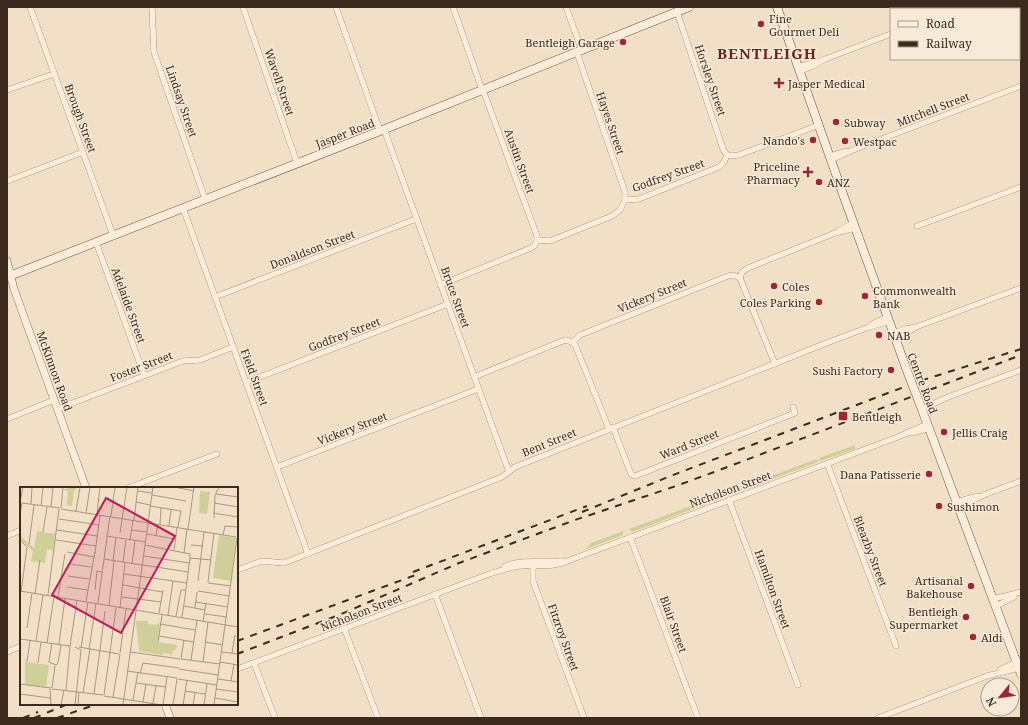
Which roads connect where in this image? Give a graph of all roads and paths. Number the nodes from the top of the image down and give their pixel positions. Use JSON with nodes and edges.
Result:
{"nodes":[{"id":1,"x":30,"y":7,"type":"edge"},
{"id":2,"x":152,"y":7,"type":"edge"},
{"id":3,"x":243,"y":7,"type":"edge"},
{"id":4,"x":336,"y":7,"type":"edge"},
{"id":5,"x":453,"y":7,"type":"edge"},
{"id":6,"x":566,"y":7,"type":"edge"},
{"id":7,"x":689,"y":7,"type":"edge"},
{"id":8,"x":777,"y":7,"type":"edge"},
{"id":9,"x":672,"y":11,"type":"edge"},
{"id":10,"x":890,"y":34,"type":"edge"},
{"id":11,"x":579,"y":52,"type":"junction"},
{"id":12,"x":799,"y":69,"type":"junction"},
{"id":13,"x":54,"y":74,"type":"junction"},
{"id":14,"x":1021,"y":86,"type":"edge"},
{"id":15,"x":7,"y":90,"type":"edge"},
{"id":16,"x":483,"y":90,"type":"junction"},
{"id":17,"x":819,"y":125,"type":"junction"},
{"id":18,"x":382,"y":130,"type":"junction"},
{"id":19,"x":83,"y":152,"type":"junction"},
{"id":20,"x":727,"y":155,"type":"junction"},
{"id":21,"x":830,"y":158,"type":"junction"},
{"id":22,"x":297,"y":163,"type":"junction"},
{"id":23,"x":7,"y":181,"type":"edge"},
{"id":24,"x":1021,"y":187,"type":"edge"},
{"id":25,"x":205,"y":199,"type":"junction"},
{"id":26,"x":625,"y":200,"type":"junction"},
{"id":27,"x":183,"y":208,"type":"junction"},
{"id":28,"x":416,"y":219,"type":"junction"},
{"id":29,"x":854,"y":225,"type":"junction"},
{"id":30,"x":917,"y":226,"type":"dead end"},
{"id":31,"x":113,"y":235,"type":"junction"},
{"id":32,"x":537,"y":240,"type":"junction"},
{"id":33,"x":96,"y":242,"type":"junction"},
{"id":34,"x":7,"y":261,"type":"edge"},
{"id":35,"x":8,"y":276,"type":"edge"},
{"id":36,"x":740,"y":278,"type":"junction"},
{"id":37,"x":440,"y":285,"type":"junction"},
{"id":38,"x":1021,"y":288,"type":"edge"},
{"id":39,"x":215,"y":297,"type":"junction"},
{"id":40,"x":448,"y":304,"type":"junction"},
{"id":41,"x":888,"y":319,"type":"junction"},
{"id":42,"x":894,"y":335,"type":"junction"},
{"id":43,"x":573,"y":342,"type":"junction"},
{"id":44,"x":234,"y":347,"type":"junction"},
{"id":45,"x":775,"y":364,"type":"junction"},
{"id":46,"x":1021,"y":370,"type":"edge"},
{"id":47,"x":144,"y":375,"type":"junction"},
{"id":48,"x":474,"y":377,"type":"junction"},
{"id":49,"x":247,"y":382,"type":"junction"},
{"id":50,"x":478,"y":389,"type":"junction"},
{"id":51,"x":54,"y":400,"type":"junction"},
{"id":52,"x":920,"y":405,"type":"junction"},
{"id":53,"x":793,"y":407,"type":"dead end"},
{"id":54,"x":57,"y":409,"type":"junction"},
{"id":55,"x":7,"y":419,"type":"edge"},
{"id":56,"x":928,"y":426,"type":"junction"},
{"id":57,"x":611,"y":428,"type":"junction"},
{"id":58,"x":217,"y":454,"type":"dead end"},
{"id":59,"x":827,"y":464,"type":"junction"},
{"id":60,"x":277,"y":468,"type":"junction"},
{"id":61,"x":509,"y":472,"type":"junction"},
{"id":62,"x":1021,"y":480,"type":"edge"},
{"id":63,"x":86,"y":487,"type":"edge"},
{"id":64,"x":131,"y":487,"type":"edge"},
{"id":65,"x":729,"y":500,"type":"junction"},
{"id":66,"x":957,"y":504,"type":"junction"},
{"id":67,"x":20,"y":530,"type":"edge"},
{"id":68,"x":7,"y":536,"type":"edge"},
{"id":69,"x":630,"y":536,"type":"junction"},
{"id":70,"x":308,"y":554,"type":"junction"},
{"id":71,"x":533,"y":564,"type":"junction"},
{"id":72,"x":238,"y":570,"type":"edge"},
{"id":73,"x":1021,"y":593,"type":"edge"},
{"id":74,"x":435,"y":594,"type":"junction"},
{"id":75,"x":995,"y":603,"type":"junction"},
{"id":76,"x":344,"y":628,"type":"junction"},
{"id":77,"x":20,"y":646,"type":"edge"},
{"id":78,"x":896,"y":646,"type":"dead end"},
{"id":79,"x":7,"y":652,"type":"edge"},
{"id":80,"x":254,"y":663,"type":"junction"},
{"id":81,"x":1019,"y":668,"type":"edge"},
{"id":82,"x":238,"y":669,"type":"edge"},
{"id":83,"x":798,"y":685,"type":"dead end"},
{"id":84,"x":165,"y":705,"type":"edge"},
{"id":85,"x":170,"y":718,"type":"edge"},
{"id":86,"x":275,"y":718,"type":"edge"},
{"id":87,"x":378,"y":718,"type":"edge"},
{"id":88,"x":481,"y":718,"type":"edge"},
{"id":89,"x":584,"y":718,"type":"edge"},
{"id":90,"x":698,"y":718,"type":"edge"},
{"id":91,"x":878,"y":718,"type":"edge"}],
"edges":[{"from":1,"to":13,"type":"street","name":"Brough Street"},
{"from":2,"to":25,"type":"street","name":"Lindsay Street"},
{"from":3,"to":22,"type":"street","name":"Wavell Street"},
{"from":4,"to":18,"type":"street","name":"Bruce Street"},
{"from":5,"to":16,"type":"street","name":"Austin Street"},
{"from":6,"to":11,"type":"street","name":"Hayes Street"},
{"from":7,"to":9,"type":"main road","name":"Jasper Road"},
{"from":8,"to":12,"type":"main road","name":"Centre Road"},
{"from":9,"to":11,"type":"main road","name":"Jasper Road"},
{"from":9,"to":20,"type":"street","name":"Horsley Street"},
{"from":10,"to":12,"type":"street"},
{"from":11,"to":16,"type":"main road","name":"Jasper Road"},
{"from":11,"to":26,"type":"street","name":"Hayes Street"},
{"from":12,"to":17,"type":"main road","name":"Centre Road"},
{"from":13,"to":15,"type":"street"},
{"from":13,"to":19,"type":"street","name":"Brough Street"},
{"from":14,"to":21,"type":"street","name":"Mitchell Street"},
{"from":16,"to":18,"type":"main road","name":"Jasper Road"},
{"from":16,"to":32,"type":"street","name":"Austin Street"},
{"from":17,"to":20,"type":"street"},
{"from":17,"to":21,"type":"main road","name":"Centre Road"},
{"from":18,"to":22,"type":"main road","name":"Jasper Road"},
{"from":18,"to":28,"type":"street","name":"Bruce Street"},
{"from":19,"to":23,"type":"street"},
{"from":19,"to":31,"type":"street","name":"Brough Street"},
{"from":20,"to":26,"type":"street","name":"Godfrey Street"},
{"from":21,"to":29,"type":"main road","name":"Centre Road"},
{"from":22,"to":25,"type":"main road","name":"Jasper Road"},
{"from":24,"to":30,"type":"street"},
{"from":25,"to":27,"type":"main road","name":"Jasper Road"},
{"from":26,"to":32,"type":"street","name":"Godfrey Street"},
{"from":27,"to":31,"type":"main road","name":"Jasper Road"},
{"from":27,"to":39,"type":"street","name":"Field Street"},
{"from":28,"to":37,"type":"street","name":"Bruce Street"},
{"from":28,"to":39,"type":"street","name":"Donaldson Street"},
{"from":29,"to":36,"type":"street"},
{"from":29,"to":41,"type":"main road","name":"Centre Road"},
{"from":31,"to":33,"type":"main road","name":"Jasper Road"},
{"from":32,"to":37,"type":"street"},
{"from":33,"to":35,"type":"main road","name":"Jasper Road"},
{"from":33,"to":47,"type":"street","name":"Adelaide Street"},
{"from":34,"to":35,"type":"street","name":"McKinnon Road"},
{"from":35,"to":51,"type":"street","name":"McKinnon Road"},
{"from":36,"to":43,"type":"street","name":"Vickery Street"},
{"from":36,"to":45,"type":"street"},
{"from":37,"to":40,"type":"street","name":"Bruce Street"},
{"from":38,"to":42,"type":"street"},
{"from":39,"to":44,"type":"street","name":"Field Street"},
{"from":40,"to":48,"type":"street","name":"Bruce Street"},
{"from":40,"to":49,"type":"street","name":"Godfrey Street"},
{"from":41,"to":42,"type":"main road","name":"Centre Road"},
{"from":41,"to":45,"type":"street","name":"Bent Street"},
{"from":42,"to":52,"type":"main road","name":"Centre Road","bridge":true},
{"from":43,"to":48,"type":"street","name":"Vickery Street"},
{"from":43,"to":57,"type":"street","name":"Ward Street"},
{"from":44,"to":47,"type":"street","name":"Foster Street"},
{"from":44,"to":49,"type":"street","name":"Field Street"},
{"from":45,"to":57,"type":"street","name":"Bent Street"},
{"from":46,"to":52,"type":"street"},
{"from":47,"to":54,"type":"street","name":"Foster Street"},
{"from":48,"to":50,"type":"street","name":"Bruce Street"},
{"from":49,"to":60,"type":"street","name":"Field Street"},
{"from":50,"to":60,"type":"street","name":"Vickery Street"},
{"from":50,"to":61,"type":"street","name":"Bruce Street"},
{"from":51,"to":54,"type":"street","name":"McKinnon Road"},
{"from":51,"to":55,"type":"street"},
{"from":52,"to":56,"type":"main road","name":"Centre Road"},
{"from":53,"to":57,"type":"street","name":"Ward Street"},
{"from":54,"to":63,"type":"street","name":"McKinnon Road"},
{"from":56,"to":59,"type":"street","name":"Nicholson Street"},
{"from":56,"to":66,"type":"main road","name":"Centre Road"},
{"from":57,"to":61,"type":"street","name":"Bent Street"},
{"from":58,"to":64,"type":"street"},
{"from":59,"to":65,"type":"street","name":"Nicholson Street"},
{"from":59,"to":78,"type":"street","name":"Bleazby Street"},
{"from":60,"to":70,"type":"street","name":"Field Street"},
{"from":61,"to":70,"type":"street","name":"Bent Street"},
{"from":62,"to":66,"type":"street"},
{"from":65,"to":69,"type":"street","name":"Nicholson Street"},
{"from":65,"to":83,"type":"street","name":"Hamilton Street"},
{"from":66,"to":75,"type":"main road","name":"Centre Road"},
{"from":67,"to":68,"type":"street"},
{"from":69,"to":71,"type":"street","name":"Nicholson Street"},
{"from":69,"to":90,"type":"street","name":"Blair Street"},
{"from":70,"to":72,"type":"street","name":"Bent Street"},
{"from":71,"to":74,"type":"street","name":"Nicholson Street"},
{"from":71,"to":89,"type":"street","name":"Fitzroy Street"},
{"from":73,"to":75,"type":"street"},
{"from":74,"to":76,"type":"street","name":"Nicholson Street"},
{"from":74,"to":88,"type":"street"},
{"from":75,"to":81,"type":"main road","name":"Centre Road"},
{"from":76,"to":80,"type":"street","name":"Nicholson Street"},
{"from":76,"to":87,"type":"street"},
{"from":77,"to":79,"type":"street"},
{"from":80,"to":82,"type":"street","name":"Nicholson Street"},
{"from":80,"to":86,"type":"street"},
{"from":81,"to":91,"type":"street"},
{"from":84,"to":85,"type":"street"}]}
